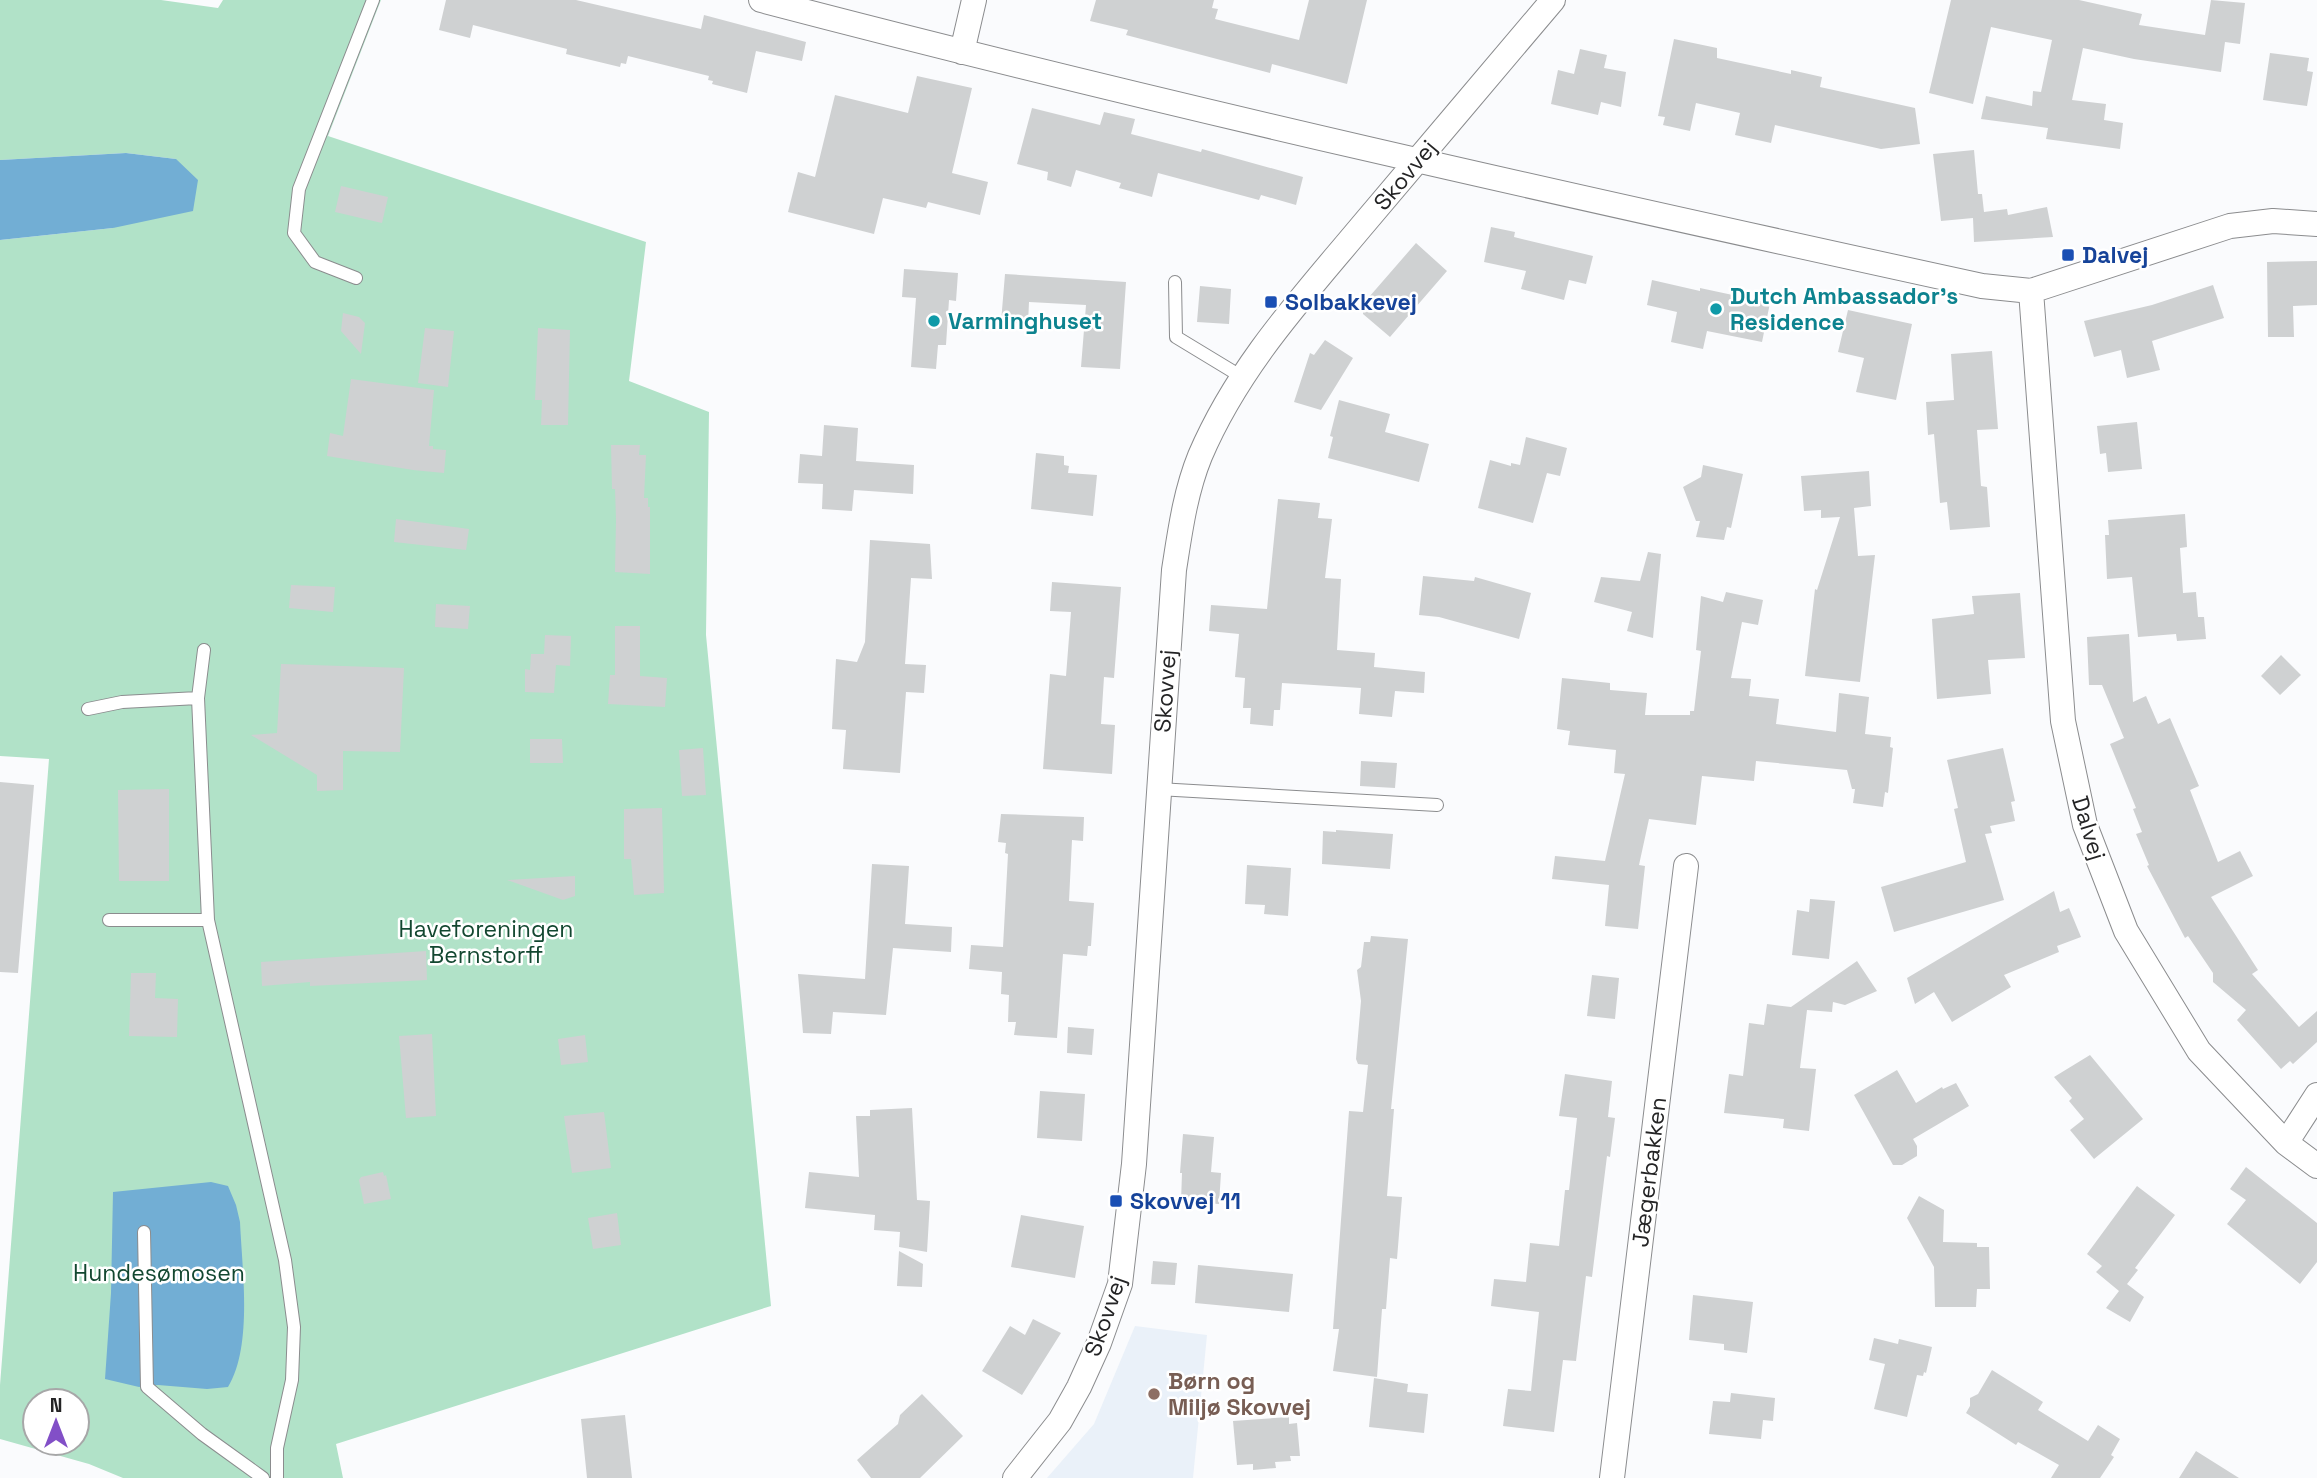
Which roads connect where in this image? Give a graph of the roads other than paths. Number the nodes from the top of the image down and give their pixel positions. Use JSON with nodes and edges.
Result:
{"nodes":[{"id":1,"x":373,"y":0,"type":"edge"},
{"id":2,"x":761,"y":0,"type":"edge"},
{"id":3,"x":974,"y":0,"type":"edge"},
{"id":4,"x":1553,"y":0,"type":"edge"},
{"id":5,"x":962,"y":52,"type":"junction"},
{"id":6,"x":1418,"y":160,"type":"junction"},
{"id":7,"x":2317,"y":224,"type":"edge"},
{"id":8,"x":356,"y":278,"type":"dead end"},
{"id":9,"x":1175,"y":282,"type":"dead end"},
{"id":10,"x":2031,"y":291,"type":"junction"},
{"id":11,"x":1242,"y":377,"type":"junction"},
{"id":12,"x":204,"y":650,"type":"dead end"},
{"id":13,"x":198,"y":698,"type":"junction"},
{"id":14,"x":88,"y":709,"type":"dead end"},
{"id":15,"x":1158,"y":789,"type":"junction"},
{"id":16,"x":1437,"y":805,"type":"dead end"},
{"id":17,"x":1686,"y":866,"type":"dead end"},
{"id":18,"x":109,"y":920,"type":"dead end"},
{"id":19,"x":208,"y":920,"type":"junction"},
{"id":20,"x":2317,"y":1096,"type":"edge"},
{"id":21,"x":2286,"y":1143,"type":"junction"},
{"id":22,"x":2317,"y":1166,"type":"edge"},
{"id":23,"x":144,"y":1231,"type":"dead end"},
{"id":24,"x":263,"y":1478,"type":"edge"},
{"id":25,"x":277,"y":1478,"type":"edge"},
{"id":26,"x":1015,"y":1478,"type":"edge"},
{"id":27,"x":1612,"y":1478,"type":"edge"}],
"edges":[{"from":1,"to":8,"type":"lane"},
{"from":2,"to":5,"type":"street"},
{"from":3,"to":5,"type":"street"},
{"from":4,"to":6,"type":"street","name":"Skovvej"},
{"from":5,"to":6,"type":"street"},
{"from":6,"to":10,"type":"street"},
{"from":6,"to":11,"type":"street","name":"Skovvej"},
{"from":7,"to":10,"type":"street"},
{"from":9,"to":11,"type":"lane"},
{"from":10,"to":21,"type":"street","name":"Dalvej"},
{"from":11,"to":15,"type":"street","name":"Skovvej"},
{"from":12,"to":13,"type":"lane"},
{"from":13,"to":14,"type":"lane"},
{"from":13,"to":19,"type":"lane"},
{"from":15,"to":16,"type":"lane"},
{"from":15,"to":26,"type":"street","name":"Skovvej"},
{"from":17,"to":27,"type":"street","name":"Jægerbakken"},
{"from":18,"to":19,"type":"lane"},
{"from":19,"to":25,"type":"lane"},
{"from":20,"to":21,"type":"street"},
{"from":21,"to":22,"type":"street","name":"Dalvej"},
{"from":23,"to":24,"type":"lane"}]}
